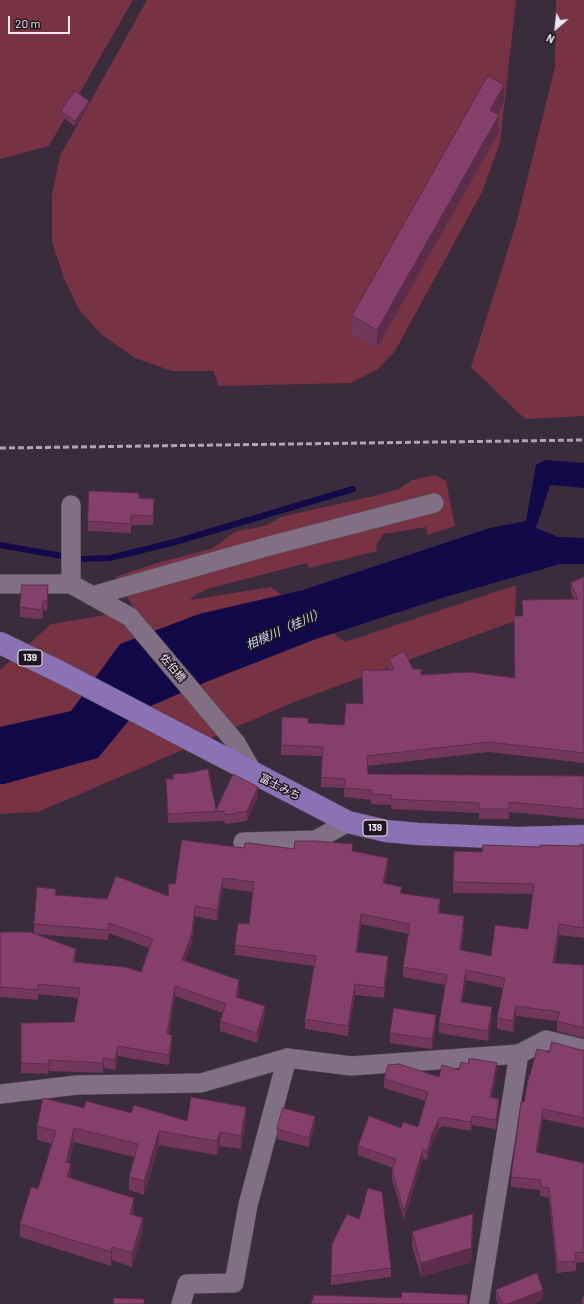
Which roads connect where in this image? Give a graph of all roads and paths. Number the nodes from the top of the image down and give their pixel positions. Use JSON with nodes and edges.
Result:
{"nodes":[{"id":1,"x":434,"y":503,"type":"dead end"},
{"id":2,"x":71,"y":505,"type":"dead end"},
{"id":3,"x":71,"y":568,"type":"junction"},
{"id":4,"x":0,"y":584,"type":"edge"},
{"id":5,"x":92,"y":596,"type":"junction"},
{"id":6,"x":0,"y":643,"type":"edge"},
{"id":7,"x":253,"y":773,"type":"junction"},
{"id":8,"x":348,"y":822,"type":"junction"},
{"id":9,"x":584,"y":836,"type":"edge"},
{"id":10,"x":244,"y":842,"type":"edge"},
{"id":11,"x":584,"y":1049,"type":"edge"},
{"id":12,"x":519,"y":1054,"type":"junction"},
{"id":13,"x":287,"y":1058,"type":"junction"},
{"id":14,"x":0,"y":1094,"type":"edge"},
{"id":15,"x":181,"y":1304,"type":"edge"},
{"id":16,"x":479,"y":1304,"type":"edge"}],
"edges":[{"from":1,"to":5,"type":"street"},
{"from":2,"to":3,"type":"street"},
{"from":3,"to":4,"type":"street"},
{"from":3,"to":5,"type":"street"},
{"from":5,"to":7,"type":"street","name":"佐伯橋"},
{"from":6,"to":7,"type":"highway","name":"富士みち","number":"139"},
{"from":7,"to":8,"type":"highway","name":"富士みち","number":"139"},
{"from":8,"to":9,"type":"highway","name":"富士みち","number":"139"},
{"from":8,"to":10,"type":"street"},
{"from":11,"to":12,"type":"street"},
{"from":12,"to":13,"type":"street"},
{"from":12,"to":16,"type":"street"},
{"from":13,"to":14,"type":"street"},
{"from":13,"to":15,"type":"street"}]}
